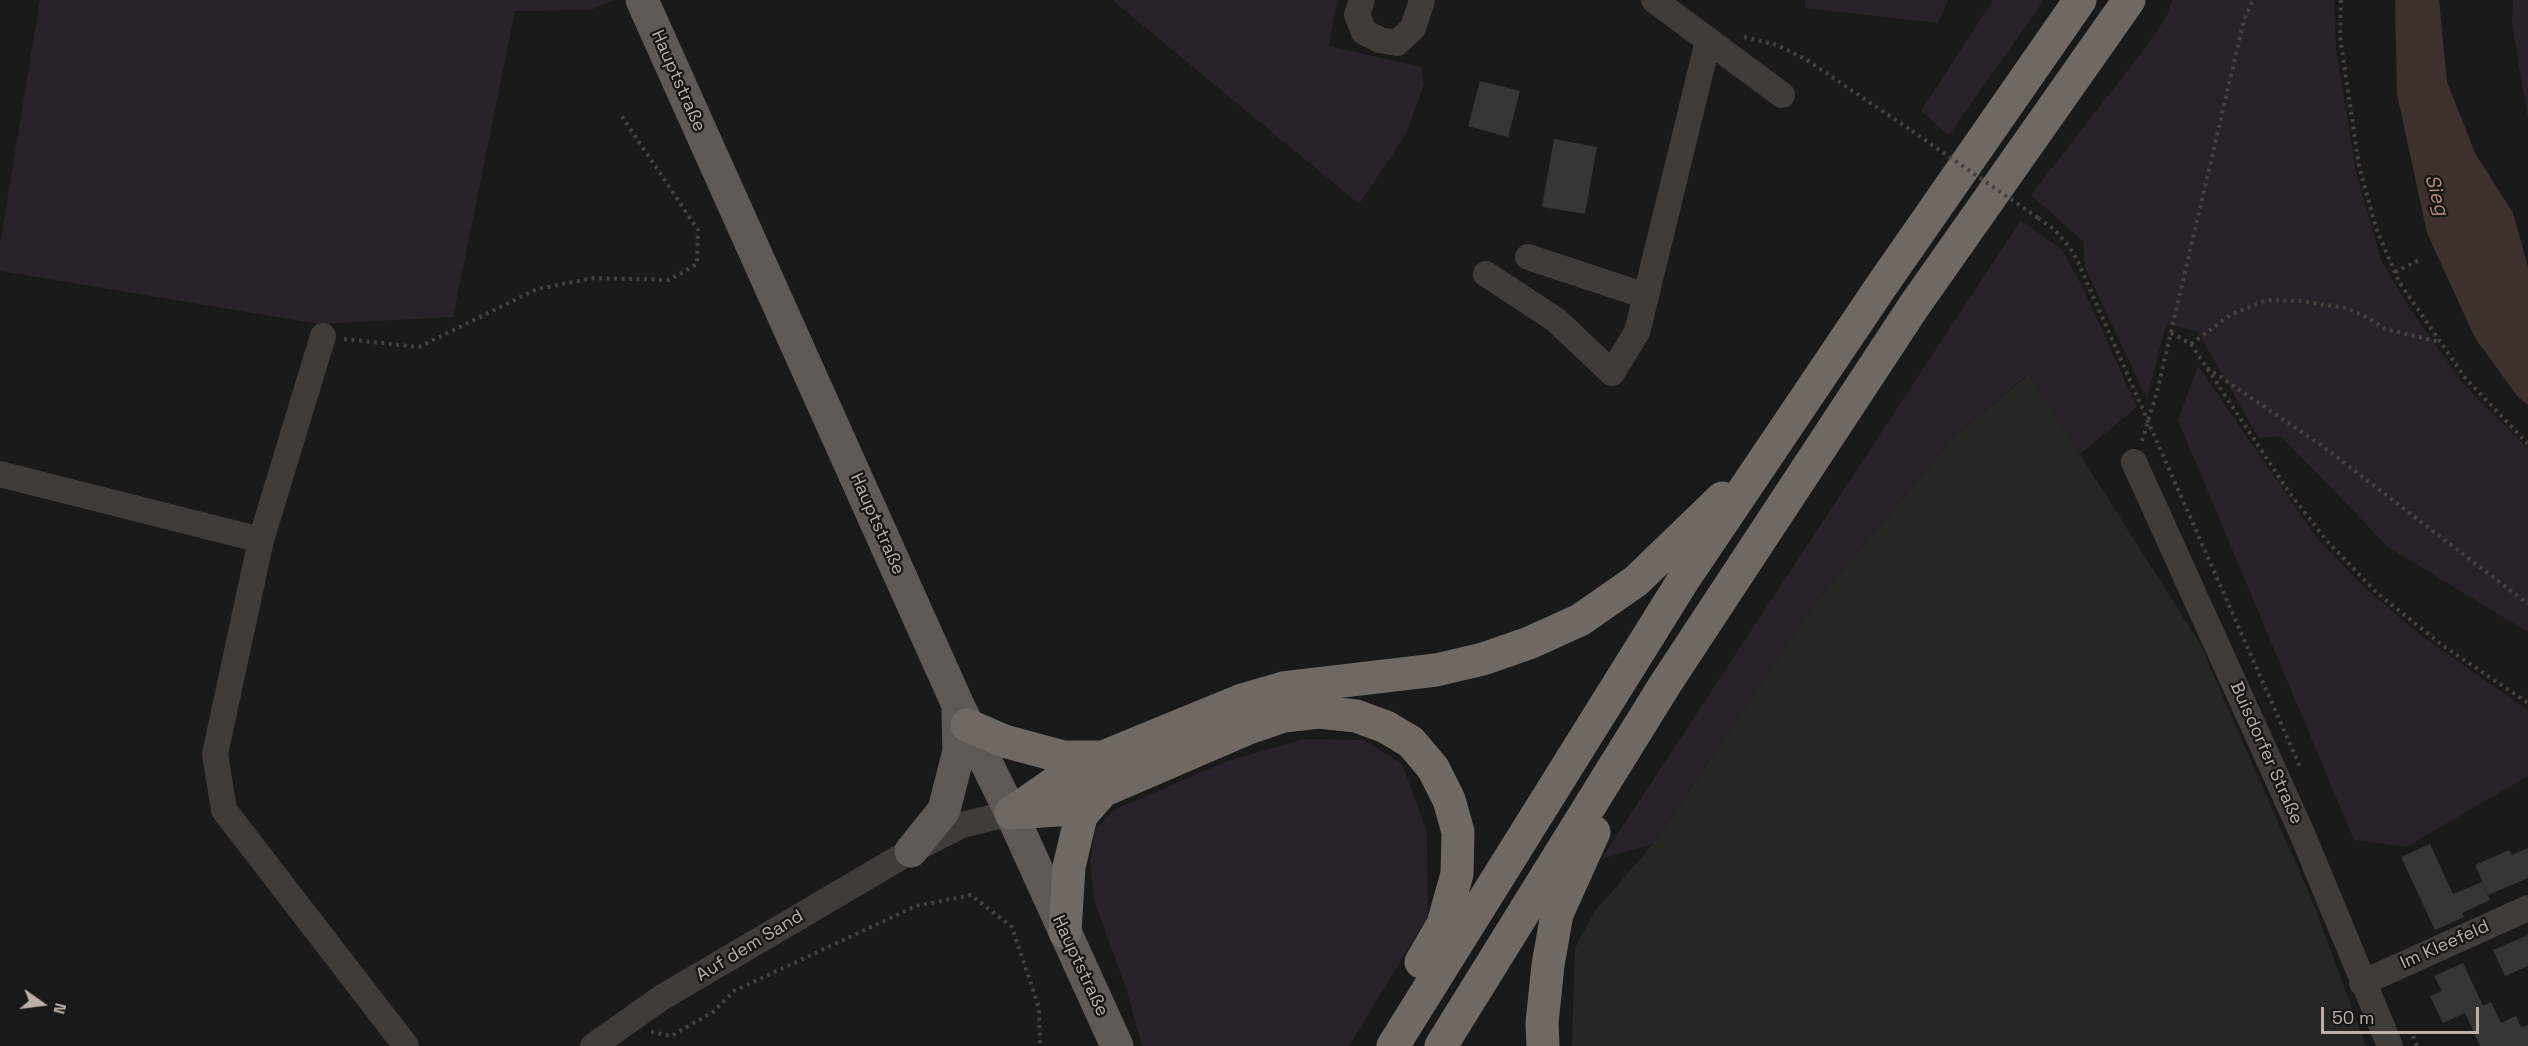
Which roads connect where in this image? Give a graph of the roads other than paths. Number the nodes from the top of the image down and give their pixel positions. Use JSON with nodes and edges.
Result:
{"nodes":[{"id":1,"x":642,"y":0,"type":"edge"},
{"id":2,"x":1362,"y":0,"type":"edge"},
{"id":3,"x":1422,"y":0,"type":"edge"},
{"id":4,"x":1654,"y":0,"type":"edge"},
{"id":5,"x":2080,"y":0,"type":"edge"},
{"id":6,"x":2129,"y":0,"type":"edge"},
{"id":7,"x":1708,"y":42,"type":"junction"},
{"id":8,"x":1782,"y":95,"type":"dead end"},
{"id":9,"x":1528,"y":257,"type":"dead end"},
{"id":10,"x":1486,"y":274,"type":"dead end"},
{"id":11,"x":1646,"y":296,"type":"junction"},
{"id":12,"x":323,"y":336,"type":"road end"},
{"id":13,"x":1770,"y":452,"type":"junction"},
{"id":14,"x":2134,"y":462,"type":"dead end"},
{"id":15,"x":0,"y":474,"type":"edge"},
{"id":16,"x":261,"y":540,"type":"junction"},
{"id":17,"x":1666,"y":683,"type":"junction"},
{"id":18,"x":963,"y":715,"type":"junction"},
{"id":19,"x":1103,"y":757,"type":"junction"},
{"id":20,"x":1100,"y":794,"type":"junction"},
{"id":21,"x":1011,"y":813,"type":"junction"},
{"id":22,"x":911,"y":850,"type":"junction"},
{"id":23,"x":2528,"y":908,"type":"edge"},
{"id":24,"x":1065,"y":932,"type":"junction"},
{"id":25,"x":2362,"y":983,"type":"junction"},
{"id":26,"x":406,"y":1046,"type":"edge"},
{"id":27,"x":593,"y":1046,"type":"edge"},
{"id":28,"x":1117,"y":1046,"type":"edge"},
{"id":29,"x":1375,"y":1046,"type":"edge"},
{"id":30,"x":1394,"y":1046,"type":"edge"},
{"id":31,"x":1441,"y":1046,"type":"edge"},
{"id":32,"x":1543,"y":1046,"type":"edge"},
{"id":33,"x":2390,"y":1046,"type":"edge"}],
"edges":[{"from":1,"to":18,"type":"main road","name":"Hauptstraße"},
{"from":2,"to":3,"type":"street"},
{"from":4,"to":7,"type":"street"},
{"from":5,"to":13,"type":"highway"},
{"from":6,"to":17,"type":"highway"},
{"from":7,"to":8,"type":"street"},
{"from":7,"to":11,"type":"street"},
{"from":9,"to":11,"type":"street"},
{"from":10,"to":11,"type":"street"},
{"from":12,"to":16,"type":"street"},
{"from":13,"to":19,"type":"highway"},
{"from":13,"to":30,"type":"highway"},
{"from":14,"to":25,"type":"street","name":"Buisdorfer Straße"},
{"from":15,"to":16,"type":"street"},
{"from":16,"to":26,"type":"street"},
{"from":17,"to":31,"type":"highway"},
{"from":17,"to":32,"type":"highway"},
{"from":18,"to":19,"type":"highway"},
{"from":18,"to":21,"type":"main road","name":"Hauptstraße"},
{"from":18,"to":22,"type":"main road"},
{"from":19,"to":21,"type":"highway"},
{"from":20,"to":21,"type":"highway"},
{"from":20,"to":24,"type":"highway"},
{"from":20,"to":29,"type":"highway"},
{"from":21,"to":22,"type":"street","name":"Auf dem Sand"},
{"from":21,"to":24,"type":"main road","name":"Hauptstraße"},
{"from":22,"to":27,"type":"street","name":"Auf dem Sand"},
{"from":23,"to":25,"type":"street","name":"Im Kleefeld"},
{"from":24,"to":28,"type":"main road","name":"Hauptstraße"},
{"from":25,"to":33,"type":"street","name":"Buisdorfer Straße"}]}
